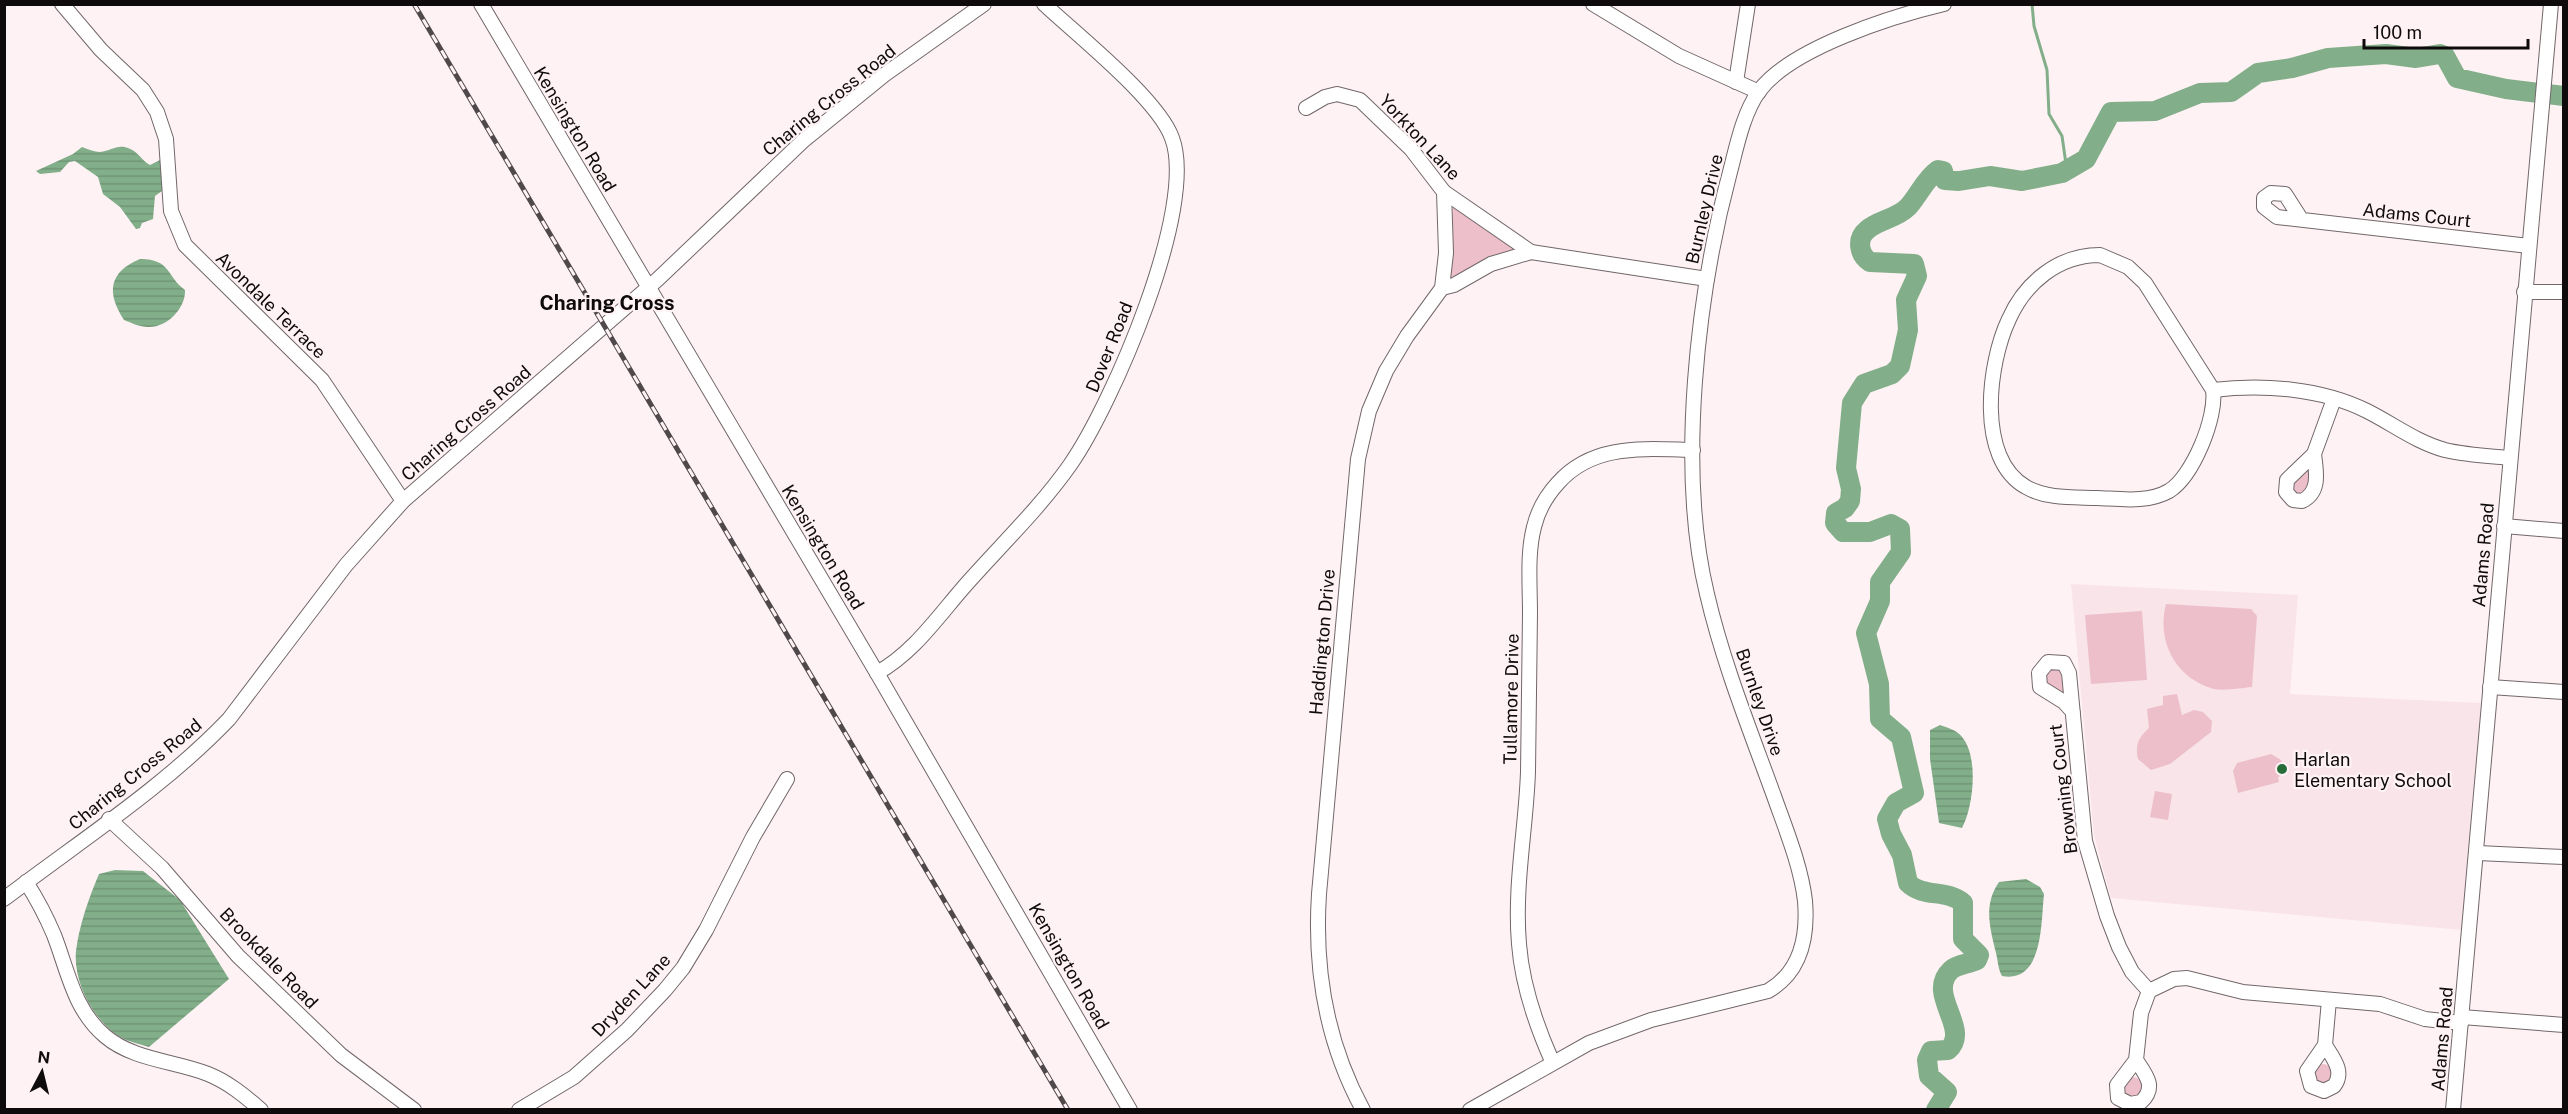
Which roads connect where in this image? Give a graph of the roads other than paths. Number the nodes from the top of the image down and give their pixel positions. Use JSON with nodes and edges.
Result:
{"nodes":[{"id":1,"x":62,"y":4,"type":"edge"},
{"id":2,"x":481,"y":4,"type":"edge"},
{"id":3,"x":984,"y":4,"type":"edge"},
{"id":4,"x":1044,"y":4,"type":"edge"},
{"id":5,"x":1593,"y":4,"type":"edge"},
{"id":6,"x":1748,"y":4,"type":"edge"},
{"id":7,"x":1944,"y":4,"type":"edge"},
{"id":8,"x":2551,"y":4,"type":"edge"},
{"id":9,"x":1736,"y":82,"type":"junction"},
{"id":10,"x":1759,"y":92,"type":"junction"},
{"id":11,"x":1306,"y":108,"type":"dead end"},
{"id":12,"x":1444,"y":192,"type":"junction"},
{"id":13,"x":2301,"y":219,"type":"dead end"},
{"id":14,"x":2529,"y":246,"type":"junction"},
{"id":15,"x":1531,"y":252,"type":"junction"},
{"id":16,"x":1707,"y":279,"type":"junction"},
{"id":17,"x":649,"y":286,"type":"junction"},
{"id":18,"x":1442,"y":288,"type":"junction"},
{"id":19,"x":2524,"y":292,"type":"junction"},
{"id":20,"x":2564,"y":292,"type":"edge"},
{"id":21,"x":2213,"y":390,"type":"junction"},
{"id":22,"x":2334,"y":399,"type":"junction"},
{"id":23,"x":1693,"y":450,"type":"junction"},
{"id":24,"x":2314,"y":454,"type":"dead end"},
{"id":25,"x":2510,"y":458,"type":"junction"},
{"id":26,"x":404,"y":501,"type":"junction"},
{"id":27,"x":2504,"y":526,"type":"junction"},
{"id":28,"x":2564,"y":531,"type":"edge"},
{"id":29,"x":877,"y":674,"type":"junction"},
{"id":30,"x":2490,"y":687,"type":"junction"},
{"id":31,"x":2564,"y":692,"type":"edge"},
{"id":32,"x":2073,"y":712,"type":"dead end"},
{"id":33,"x":787,"y":779,"type":"dead end"},
{"id":34,"x":110,"y":819,"type":"junction"},
{"id":35,"x":2478,"y":853,"type":"junction"},
{"id":36,"x":2564,"y":857,"type":"edge"},
{"id":37,"x":26,"y":882,"type":"junction"},
{"id":38,"x":4,"y":899,"type":"edge"},
{"id":39,"x":2150,"y":991,"type":"junction"},
{"id":40,"x":2329,"y":1000,"type":"junction"},
{"id":41,"x":2461,"y":1020,"type":"junction"},
{"id":42,"x":2564,"y":1025,"type":"edge"},
{"id":43,"x":2325,"y":1045,"type":"dead end"},
{"id":44,"x":2136,"y":1060,"type":"dead end"},
{"id":45,"x":1552,"y":1061,"type":"junction"},
{"id":46,"x":410,"y":1107,"type":"edge"},
{"id":47,"x":261,"y":1110,"type":"edge"},
{"id":48,"x":427,"y":1110,"type":"edge"},
{"id":49,"x":519,"y":1110,"type":"edge"},
{"id":50,"x":1130,"y":1110,"type":"edge"},
{"id":51,"x":1363,"y":1110,"type":"edge"},
{"id":52,"x":1470,"y":1110,"type":"edge"},
{"id":53,"x":2453,"y":1110,"type":"edge"}],
"edges":[{"from":1,"to":26,"type":"street","name":"Avondale Terrace"},
{"from":2,"to":17,"type":"street","name":"Kensington Road"},
{"from":3,"to":17,"type":"street","name":"Charing Cross Road"},
{"from":4,"to":29,"type":"street","name":"Dover Road"},
{"from":5,"to":9,"type":"street"},
{"from":6,"to":9,"type":"street"},
{"from":7,"to":10,"type":"street","name":"Burnley Drive"},
{"from":8,"to":14,"type":"street","name":"Adams Road"},
{"from":9,"to":10,"type":"street"},
{"from":10,"to":16,"type":"street","name":"Burnley Drive"},
{"from":11,"to":12,"type":"street","name":"Yorkton Lane"},
{"from":12,"to":15,"type":"street","name":"Yorkton Lane"},
{"from":12,"to":18,"type":"street","name":"Haddington Drive"},
{"from":13,"to":14,"type":"street","name":"Adams Court"},
{"from":14,"to":19,"type":"street","name":"Adams Road"},
{"from":15,"to":16,"type":"street"},
{"from":15,"to":18,"type":"street"},
{"from":16,"to":23,"type":"street","name":"Burnley Drive"},
{"from":17,"to":26,"type":"street","name":"Charing Cross Road"},
{"from":17,"to":29,"type":"street","name":"Kensington Road"},
{"from":18,"to":51,"type":"street","name":"Haddington Drive"},
{"from":19,"to":20,"type":"street"},
{"from":19,"to":25,"type":"street","name":"Adams Road"},
{"from":21,"to":21,"type":"street"},
{"from":21,"to":22,"type":"street"},
{"from":22,"to":24,"type":"street"},
{"from":22,"to":25,"type":"street"},
{"from":23,"to":45,"type":"street","name":"Tullamore Drive"},
{"from":23,"to":45,"type":"street","name":"Burnley Drive"},
{"from":25,"to":27,"type":"street","name":"Adams Road"},
{"from":26,"to":34,"type":"street","name":"Charing Cross Road"},
{"from":27,"to":28,"type":"street"},
{"from":27,"to":30,"type":"street","name":"Adams Road"},
{"from":29,"to":50,"type":"street","name":"Kensington Road"},
{"from":30,"to":31,"type":"street"},
{"from":30,"to":35,"type":"street","name":"Adams Road"},
{"from":32,"to":39,"type":"street","name":"Browning Court"},
{"from":33,"to":49,"type":"street","name":"Dryden Lane"},
{"from":34,"to":37,"type":"street","name":"Charing Cross Road"},
{"from":34,"to":46,"type":"street","name":"Brookdale Road"},
{"from":35,"to":36,"type":"street"},
{"from":35,"to":41,"type":"street","name":"Adams Road"},
{"from":37,"to":38,"type":"street","name":"Charing Cross Road"},
{"from":37,"to":47,"type":"street"},
{"from":39,"to":40,"type":"street"},
{"from":39,"to":44,"type":"street"},
{"from":40,"to":41,"type":"street"},
{"from":40,"to":43,"type":"street"},
{"from":41,"to":42,"type":"street"},
{"from":41,"to":53,"type":"street","name":"Adams Road"},
{"from":45,"to":52,"type":"street","name":"Burnley Drive"},
{"from":46,"to":48,"type":"street"}]}
